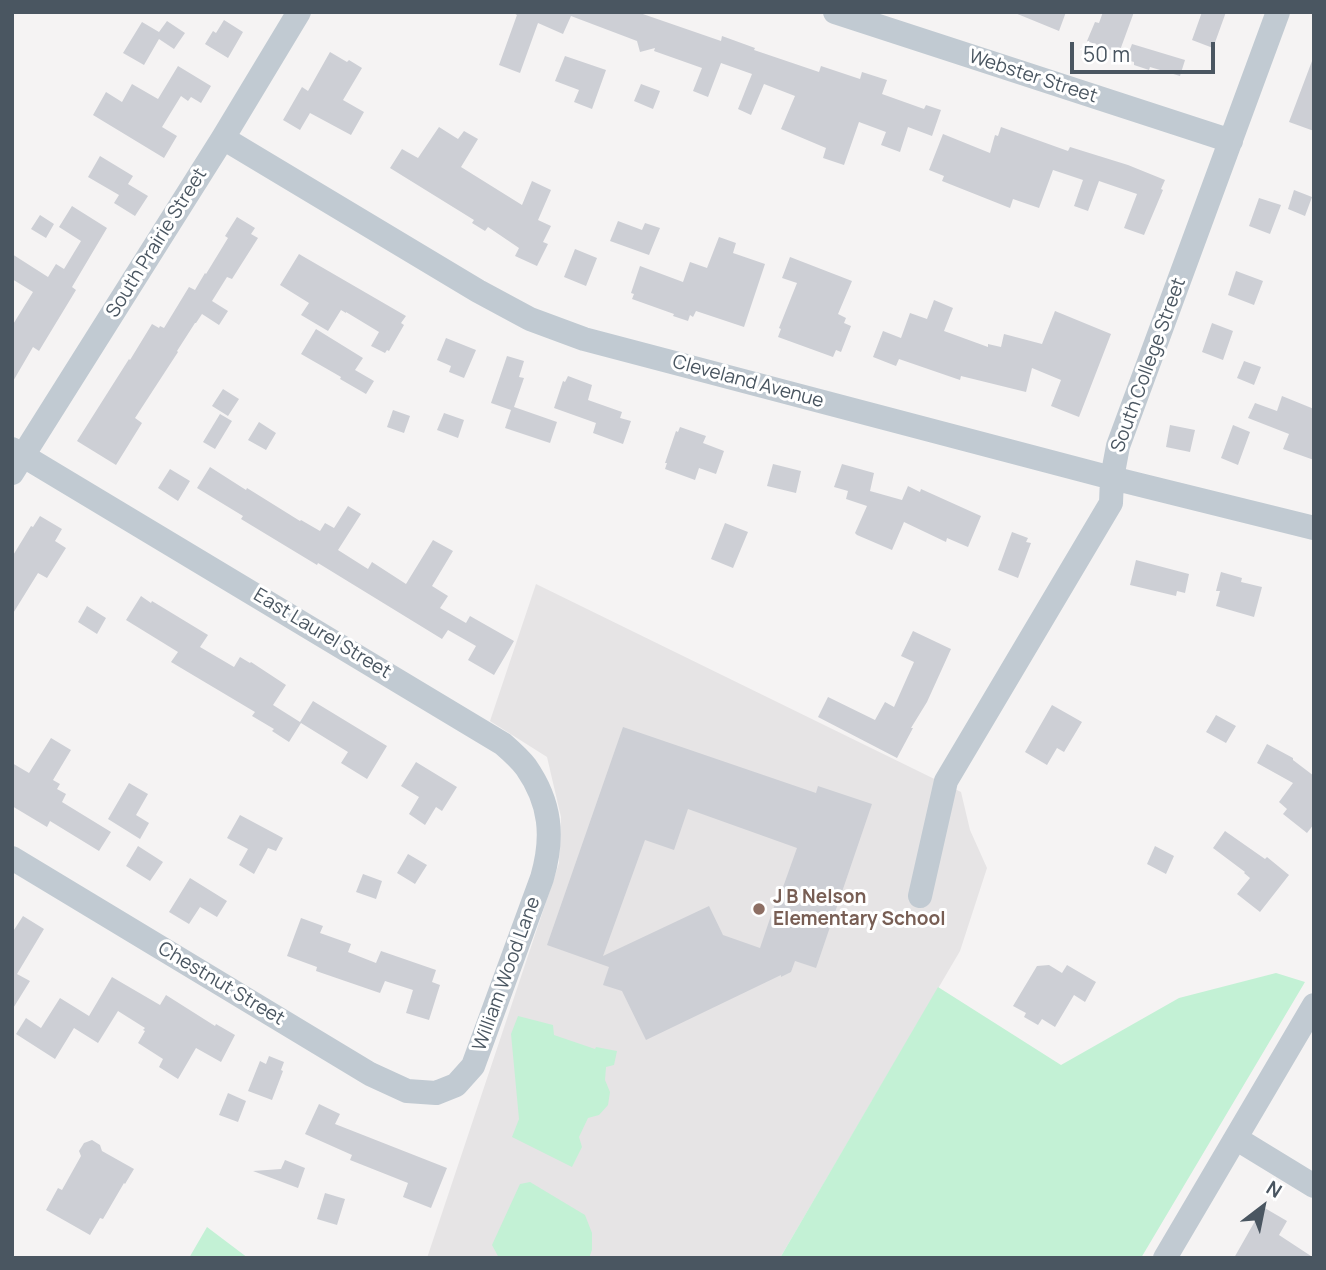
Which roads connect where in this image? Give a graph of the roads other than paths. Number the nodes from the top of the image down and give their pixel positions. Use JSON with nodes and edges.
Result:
{"nodes":[{"id":1,"x":299,"y":12,"type":"edge"},
{"id":2,"x":835,"y":12,"type":"edge"},
{"id":3,"x":1278,"y":12,"type":"edge"},
{"id":4,"x":223,"y":138,"type":"junction"},
{"id":5,"x":1231,"y":141,"type":"junction"},
{"id":6,"x":16,"y":459,"type":"edge"},
{"id":7,"x":1112,"y":478,"type":"junction"},
{"id":8,"x":1314,"y":528,"type":"edge"},
{"id":9,"x":12,"y":858,"type":"edge"},
{"id":10,"x":542,"y":878,"type":"joint"},
{"id":11,"x":920,"y":896,"type":"dead end"},
{"id":12,"x":1314,"y":1005,"type":"edge"},
{"id":13,"x":436,"y":1093,"type":"joint"},
{"id":14,"x":1237,"y":1139,"type":"junction"},
{"id":15,"x":1314,"y":1186,"type":"edge"},
{"id":16,"x":1165,"y":1258,"type":"edge"}],
"edges":[{"from":1,"to":4,"type":"street","name":"South Prairie Street"},
{"from":2,"to":5,"type":"street","name":"Webster Street"},
{"from":3,"to":5,"type":"street","name":"South College Street"},
{"from":4,"to":6,"type":"street","name":"South Prairie Street"},
{"from":4,"to":7,"type":"street","name":"Cleveland Avenue"},
{"from":5,"to":7,"type":"street","name":"South College Street"},
{"from":6,"to":10,"type":"street","name":"East Laurel Street"},
{"from":7,"to":8,"type":"street","name":"Cleveland Avenue"},
{"from":7,"to":11,"type":"street","name":"South College Street"},
{"from":9,"to":13,"type":"street","name":"Chestnut Street"},
{"from":10,"to":13,"type":"street","name":"William Wood Lane"},
{"from":12,"to":14,"type":"street"},
{"from":14,"to":15,"type":"street"},
{"from":14,"to":16,"type":"street"}]}
